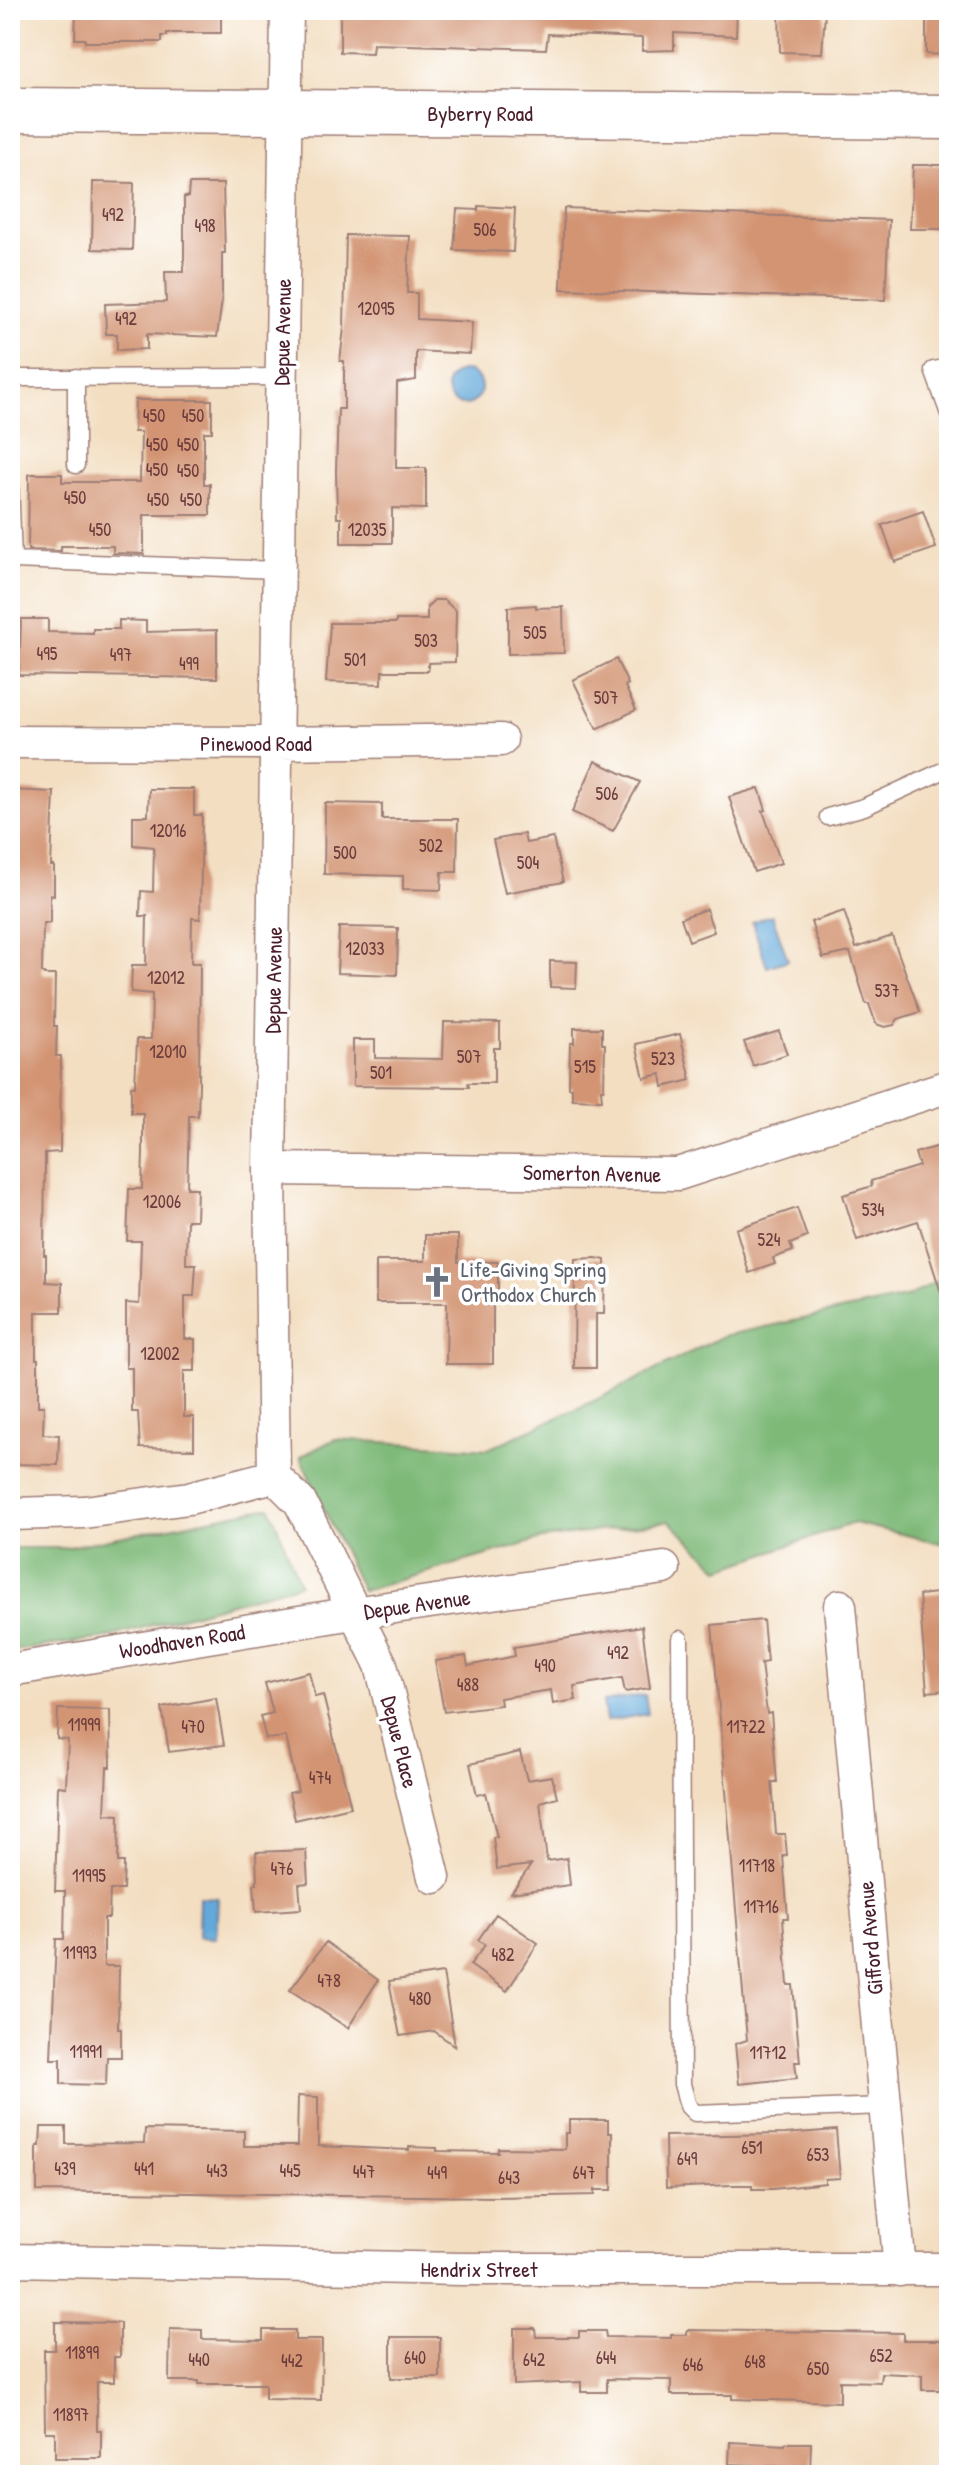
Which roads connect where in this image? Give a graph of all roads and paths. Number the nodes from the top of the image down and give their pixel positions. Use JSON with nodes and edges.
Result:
{"nodes":[{"id":1,"x":287,"y":10,"type":"edge"},
{"id":2,"x":10,"y":110,"type":"edge"},
{"id":3,"x":285,"y":112,"type":"junction"},
{"id":4,"x":949,"y":117,"type":"edge"},
{"id":5,"x":949,"y":367,"type":"edge"},
{"id":6,"x":76,"y":377,"type":"junction"},
{"id":7,"x":281,"y":377,"type":"junction"},
{"id":8,"x":10,"y":378,"type":"edge"},
{"id":9,"x":949,"y":414,"type":"edge"},
{"id":10,"x":76,"y":465,"type":"dead end"},
{"id":11,"x":10,"y":478,"type":"edge"},
{"id":12,"x":278,"y":570,"type":"junction"},
{"id":13,"x":501,"y":740,"type":"dead end"},
{"id":14,"x":10,"y":742,"type":"edge"},
{"id":15,"x":276,"y":743,"type":"junction"},
{"id":16,"x":949,"y":768,"type":"edge"},
{"id":17,"x":828,"y":817,"type":"dead end"},
{"id":18,"x":949,"y":1086,"type":"edge"},
{"id":19,"x":270,"y":1169,"type":"junction"},
{"id":20,"x":274,"y":1476,"type":"junction"},
{"id":21,"x":10,"y":1514,"type":"edge"},
{"id":22,"x":664,"y":1568,"type":"dead end"},
{"id":23,"x":840,"y":1606,"type":"dead end"},
{"id":24,"x":353,"y":1613,"type":"junction"},
{"id":25,"x":680,"y":1639,"type":"dead end"},
{"id":26,"x":10,"y":1670,"type":"edge"},
{"id":27,"x":434,"y":1877,"type":"dead end"},
{"id":28,"x":885,"y":2106,"type":"junction"},
{"id":29,"x":10,"y":2260,"type":"edge"},
{"id":30,"x":949,"y":2269,"type":"edge"},
{"id":31,"x":900,"y":2270,"type":"junction"}],
"edges":[{"from":1,"to":3,"type":"street","name":"Depue Avenue"},
{"from":2,"to":3,"type":"main road","name":"Byberry Road"},
{"from":3,"to":4,"type":"main road","name":"Byberry Road"},
{"from":3,"to":7,"type":"street","name":"Depue Avenue"},
{"from":5,"to":9,"type":"lane"},
{"from":6,"to":7,"type":"lane"},
{"from":6,"to":8,"type":"lane"},
{"from":6,"to":10,"type":"lane"},
{"from":7,"to":12,"type":"street","name":"Depue Avenue"},
{"from":11,"to":12,"type":"lane"},
{"from":12,"to":15,"type":"street","name":"Depue Avenue"},
{"from":13,"to":15,"type":"street","name":"Pinewood Road"},
{"from":14,"to":15,"type":"street","name":"Pinewood Road"},
{"from":15,"to":19,"type":"street","name":"Depue Avenue"},
{"from":16,"to":17,"type":"lane"},
{"from":18,"to":19,"type":"street","name":"Somerton Avenue"},
{"from":19,"to":20,"type":"street","name":"Depue Avenue"},
{"from":20,"to":21,"type":"street"},
{"from":20,"to":24,"type":"street","name":"Depue Avenue"},
{"from":22,"to":24,"type":"street","name":"Depue Avenue"},
{"from":23,"to":28,"type":"street","name":"Gifford Avenue"},
{"from":24,"to":26,"type":"street","name":"Woodhaven Road"},
{"from":24,"to":27,"type":"street","name":"Depue Place"},
{"from":25,"to":28,"type":"lane"},
{"from":28,"to":31,"type":"street","name":"Gifford Avenue"},
{"from":29,"to":31,"type":"street","name":"Hendrix Street"},
{"from":30,"to":31,"type":"street","name":"Hendrix Street"}]}
